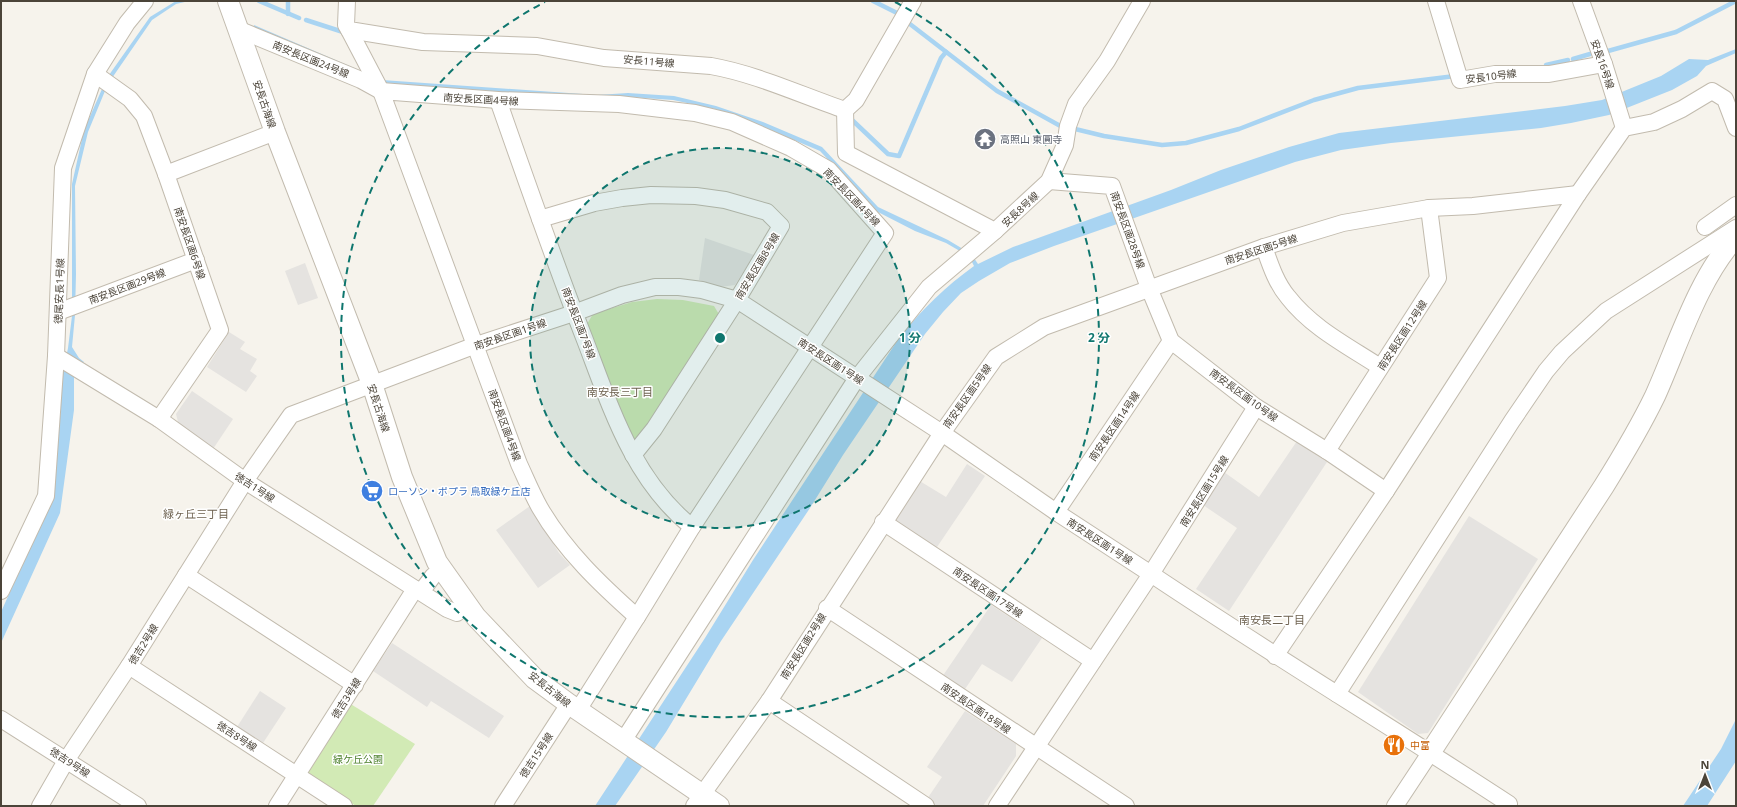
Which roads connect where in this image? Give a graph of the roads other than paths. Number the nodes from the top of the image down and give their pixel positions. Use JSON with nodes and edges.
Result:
{"nodes":[{"id":1,"x":145,"y":1,"type":"edge"},
{"id":2,"x":228,"y":1,"type":"edge"},
{"id":3,"x":347,"y":1,"type":"edge"},
{"id":4,"x":913,"y":1,"type":"edge"},
{"id":5,"x":1142,"y":1,"type":"edge"},
{"id":6,"x":1436,"y":1,"type":"edge"},
{"id":7,"x":1581,"y":1,"type":"edge"},
{"id":8,"x":240,"y":30,"type":"junction"},
{"id":9,"x":349,"y":30,"type":"junction"},
{"id":10,"x":1604,"y":64,"type":"junction"},
{"id":11,"x":95,"y":74,"type":"junction"},
{"id":12,"x":382,"y":91,"type":"junction"},
{"id":13,"x":498,"y":100,"type":"junction"},
{"id":14,"x":845,"y":110,"type":"junction"},
{"id":15,"x":1734,"y":119,"type":"edge"},
{"id":16,"x":1624,"y":128,"type":"junction"},
{"id":17,"x":275,"y":132,"type":"junction"},
{"id":18,"x":846,"y":153,"type":"junction"},
{"id":19,"x":828,"y":170,"type":"junction"},
{"id":20,"x":166,"y":174,"type":"junction"},
{"id":21,"x":1049,"y":181,"type":"junction"},
{"id":22,"x":1578,"y":194,"type":"junction"},
{"id":23,"x":1736,"y":205,"type":"edge"},
{"id":24,"x":1429,"y":208,"type":"junction"},
{"id":25,"x":540,"y":219,"type":"junction"},
{"id":26,"x":1705,"y":227,"type":"dead end"},
{"id":27,"x":1736,"y":228,"type":"edge"},
{"id":28,"x":995,"y":231,"type":"junction"},
{"id":29,"x":1736,"y":237,"type":"edge"},
{"id":30,"x":1264,"y":247,"type":"junction"},
{"id":31,"x":196,"y":260,"type":"junction"},
{"id":32,"x":1149,"y":288,"type":"junction"},
{"id":33,"x":737,"y":300,"type":"junction"},
{"id":34,"x":58,"y":312,"type":"junction"},
{"id":35,"x":574,"y":313,"type":"junction"},
{"id":36,"x":1171,"y":341,"type":"junction"},
{"id":37,"x":476,"y":345,"type":"junction"},
{"id":38,"x":811,"y":348,"type":"junction"},
{"id":39,"x":56,"y":356,"type":"junction"},
{"id":40,"x":1380,"y":368,"type":"junction"},
{"id":41,"x":857,"y":378,"type":"junction"},
{"id":42,"x":372,"y":384,"type":"junction"},
{"id":43,"x":1256,"y":407,"type":"junction"},
{"id":44,"x":160,"y":420,"type":"junction"},
{"id":45,"x":942,"y":433,"type":"junction"},
{"id":46,"x":1326,"y":450,"type":"junction"},
{"id":47,"x":633,"y":455,"type":"junction"},
{"id":48,"x":245,"y":481,"type":"junction"},
{"id":49,"x":1386,"y":491,"type":"junction"},
{"id":50,"x":1056,"y":512,"type":"junction"},
{"id":51,"x":883,"y":522,"type":"junction"},
{"id":52,"x":692,"y":527,"type":"junction"},
{"id":53,"x":1151,"y":574,"type":"junction"},
{"id":54,"x":186,"y":575,"type":"junction"},
{"id":55,"x":433,"y":576,"type":"dead end"},
{"id":56,"x":418,"y":590,"type":"junction"},
{"id":57,"x":1,"y":591,"type":"edge"},
{"id":58,"x":828,"y":608,"type":"junction"},
{"id":59,"x":457,"y":613,"type":"dead end"},
{"id":60,"x":637,"y":617,"type":"junction"},
{"id":61,"x":1275,"y":656,"type":"junction"},
{"id":62,"x":1093,"y":661,"type":"junction"},
{"id":63,"x":129,"y":666,"type":"junction"},
{"id":64,"x":355,"y":685,"type":"junction"},
{"id":65,"x":1337,"y":694,"type":"junction"},
{"id":66,"x":769,"y":701,"type":"junction"},
{"id":67,"x":573,"y":707,"type":"junction"},
{"id":68,"x":1,"y":718,"type":"edge"},
{"id":69,"x":627,"y":743,"type":"junction"},
{"id":70,"x":1036,"y":748,"type":"junction"},
{"id":71,"x":1430,"y":752,"type":"junction"},
{"id":72,"x":67,"y":759,"type":"junction"},
{"id":73,"x":297,"y":775,"type":"junction"},
{"id":74,"x":698,"y":800,"type":"edge"},
{"id":75,"x":1508,"y":805,"type":"edge"},
{"id":76,"x":40,"y":806,"type":"edge"},
{"id":77,"x":138,"y":806,"type":"edge"},
{"id":78,"x":277,"y":806,"type":"edge"},
{"id":79,"x":344,"y":806,"type":"edge"},
{"id":80,"x":503,"y":806,"type":"edge"},
{"id":81,"x":719,"y":806,"type":"edge"},
{"id":82,"x":926,"y":806,"type":"edge"},
{"id":83,"x":997,"y":806,"type":"edge"},
{"id":84,"x":1126,"y":806,"type":"edge"},
{"id":85,"x":1395,"y":806,"type":"edge"}],
"edges":[{"from":1,"to":11,"type":"street","name":"徳尾安長1号線"},
{"from":2,"to":8,"type":"street","name":"安長古海線"},
{"from":3,"to":9,"type":"street"},
{"from":4,"to":14,"type":"street"},
{"from":5,"to":21,"type":"street","name":"安長8号線"},
{"from":6,"to":10,"type":"street","name":"安長10号線"},
{"from":7,"to":10,"type":"street","name":"安長16号線"},
{"from":8,"to":12,"type":"street","name":"南安長区画24号線"},
{"from":8,"to":17,"type":"street","name":"安長古海線"},
{"from":9,"to":12,"type":"street"},
{"from":9,"to":14,"type":"street","name":"安長11号線"},
{"from":10,"to":16,"type":"street","name":"安長16号線"},
{"from":11,"to":20,"type":"street","name":"南安長区画6号線"},
{"from":11,"to":34,"type":"street","name":"徳尾安長1号線"},
{"from":12,"to":13,"type":"street","name":"南安長区画4号線"},
{"from":12,"to":37,"type":"street","name":"南安長区画4号線"},
{"from":13,"to":19,"type":"street","name":"南安長区画4号線"},
{"from":13,"to":25,"type":"street","name":"南安長区画7号線"},
{"from":14,"to":18,"type":"street"},
{"from":15,"to":16,"type":"street"},
{"from":16,"to":22,"type":"street"},
{"from":17,"to":20,"type":"street"},
{"from":17,"to":42,"type":"street","name":"安長古海線"},
{"from":18,"to":19,"type":"street"},
{"from":18,"to":28,"type":"street","name":"安長8号線"},
{"from":19,"to":38,"type":"street","name":"南安長区画4号線"},
{"from":20,"to":31,"type":"street","name":"南安長区画6号線"},
{"from":21,"to":28,"type":"street","name":"安長8号線"},
{"from":21,"to":32,"type":"street","name":"南安長区画28号線"},
{"from":22,"to":24,"type":"street","name":"南安長区画5号線"},
{"from":22,"to":49,"type":"street"},
{"from":23,"to":26,"type":"street"},
{"from":24,"to":30,"type":"street","name":"南安長区画5号線"},
{"from":24,"to":40,"type":"street","name":"南安長区画12号線"},
{"from":25,"to":33,"type":"street","name":"南安長区画8号線"},
{"from":25,"to":35,"type":"street","name":"南安長区画7号線"},
{"from":27,"to":65,"type":"street"},
{"from":28,"to":41,"type":"street"},
{"from":29,"to":71,"type":"street"},
{"from":30,"to":32,"type":"street","name":"南安長区画5号線"},
{"from":30,"to":40,"type":"street"},
{"from":31,"to":34,"type":"street","name":"南安長区画29号線"},
{"from":31,"to":44,"type":"street","name":"南安長区画6号線"},
{"from":32,"to":36,"type":"street","name":"南安長区画10号線"},
{"from":32,"to":45,"type":"street","name":"南安長区画5号線"},
{"from":33,"to":35,"type":"street","name":"南安長区画1号線"},
{"from":33,"to":38,"type":"street","name":"南安長区画1号線"},
{"from":33,"to":47,"type":"street","name":"南安長区画8号線"},
{"from":34,"to":39,"type":"street","name":"徳尾安長1号線"},
{"from":35,"to":37,"type":"street","name":"南安長区画1号線"},
{"from":35,"to":47,"type":"street","name":"南安長区画7号線"},
{"from":36,"to":43,"type":"street","name":"南安長区画10号線"},
{"from":36,"to":50,"type":"street","name":"南安長区画14号線"},
{"from":37,"to":42,"type":"street","name":"南安長区画1号線"},
{"from":37,"to":60,"type":"street","name":"南安長区画4号線"},
{"from":38,"to":41,"type":"street","name":"南安長区画1号線"},
{"from":38,"to":52,"type":"street","name":"南安長区画4号線"},
{"from":39,"to":44,"type":"street","name":"徳吉1号線"},
{"from":39,"to":57,"type":"street","name":"徳尾安長1号線"},
{"from":40,"to":46,"type":"street","name":"南安長区画12号線"},
{"from":41,"to":45,"type":"street","name":"南安長区画1号線"},
{"from":41,"to":69,"type":"street"},
{"from":42,"to":48,"type":"street","name":"南安長区画1号線"},
{"from":42,"to":67,"type":"street","name":"安長古海線"},
{"from":43,"to":46,"type":"street","name":"南安長区画10号線"},
{"from":43,"to":53,"type":"street","name":"南安長区画15号線"},
{"from":44,"to":48,"type":"street","name":"徳吉1号線"},
{"from":45,"to":50,"type":"street","name":"南安長区画1号線"},
{"from":45,"to":51,"type":"street","name":"南安長区画2号線"},
{"from":46,"to":49,"type":"street","name":"南安長区画10号線"},
{"from":47,"to":52,"type":"street","name":"南安長区画7号線"},
{"from":48,"to":54,"type":"street","name":"徳吉2号線"},
{"from":48,"to":56,"type":"street","name":"徳吉1号線"},
{"from":49,"to":61,"type":"street"},
{"from":50,"to":53,"type":"street","name":"南安長区画1号線"},
{"from":51,"to":58,"type":"street","name":"南安長区画2号線"},
{"from":51,"to":62,"type":"street","name":"南安長区画17号線"},
{"from":52,"to":60,"type":"street","name":"南安長区画4号線"},
{"from":53,"to":61,"type":"street","name":"南安長区画1号線"},
{"from":53,"to":62,"type":"street"},
{"from":54,"to":63,"type":"street","name":"徳吉2号線"},
{"from":54,"to":64,"type":"street"},
{"from":55,"to":56,"type":"street","name":"徳吉3号線"},
{"from":56,"to":59,"type":"street","name":"徳吉1号線"},
{"from":56,"to":64,"type":"street","name":"徳吉3号線"},
{"from":58,"to":66,"type":"street","name":"南安長区画2号線"},
{"from":58,"to":70,"type":"street","name":"南安長区画18号線"},
{"from":60,"to":67,"type":"street","name":"徳吉15号線"},
{"from":61,"to":65,"type":"street","name":"南安長区画1号線"},
{"from":62,"to":70,"type":"street"},
{"from":63,"to":72,"type":"street","name":"徳吉2号線"},
{"from":63,"to":73,"type":"street","name":"徳吉8号線"},
{"from":64,"to":73,"type":"street","name":"徳吉3号線"},
{"from":65,"to":71,"type":"street","name":"南安長区画1号線"},
{"from":66,"to":74,"type":"street","name":"南安長区画2号線"},
{"from":66,"to":82,"type":"street"},
{"from":67,"to":69,"type":"street","name":"安長古海線"},
{"from":67,"to":80,"type":"street","name":"徳吉15号線"},
{"from":68,"to":72,"type":"street","name":"徳吉9号線"},
{"from":69,"to":74,"type":"street","name":"安長古海線"},
{"from":70,"to":83,"type":"street"},
{"from":70,"to":84,"type":"street","name":"南安長区画18号線"},
{"from":71,"to":75,"type":"street","name":"南安長区画1号線"},
{"from":71,"to":85,"type":"street"},
{"from":72,"to":76,"type":"street","name":"徳吉2号線"},
{"from":72,"to":77,"type":"street","name":"徳吉9号線"},
{"from":73,"to":78,"type":"street","name":"徳吉3号線"},
{"from":73,"to":79,"type":"street","name":"徳吉8号線"},
{"from":74,"to":81,"type":"street"}]}
